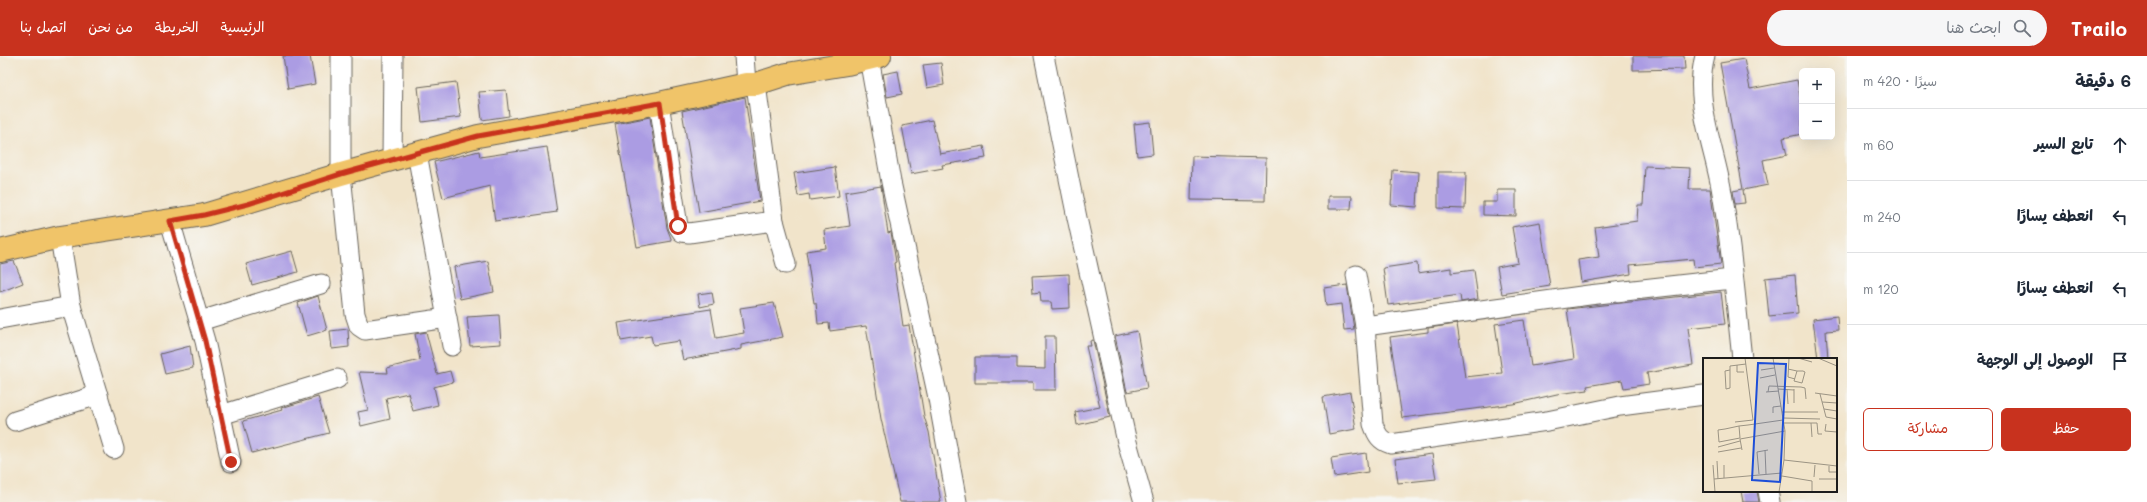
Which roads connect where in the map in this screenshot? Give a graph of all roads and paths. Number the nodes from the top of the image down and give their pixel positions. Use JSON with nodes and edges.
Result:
{"nodes":[{"id":1,"x":341,"y":56,"type":"edge"},
{"id":2,"x":393,"y":56,"type":"edge"},
{"id":3,"x":744,"y":56,"type":"edge"},
{"id":4,"x":1044,"y":56,"type":"edge"},
{"id":5,"x":1705,"y":56,"type":"edge"},
{"id":6,"x":874,"y":57,"type":"edge"},
{"id":7,"x":847,"y":60,"type":"edge"},
{"id":8,"x":751,"y":84,"type":"junction"},
{"id":9,"x":660,"y":103,"type":"junction"},
{"id":10,"x":417,"y":153,"type":"junction"},
{"id":11,"x":392,"y":160,"type":"junction"},
{"id":12,"x":341,"y":174,"type":"junction"},
{"id":13,"x":170,"y":221,"type":"junction"},
{"id":14,"x":774,"y":221,"type":"junction"},
{"id":15,"x":60,"y":237,"type":"junction"},
{"id":16,"x":0,"y":250,"type":"edge"},
{"id":17,"x":786,"y":264,"type":"dead end"},
{"id":18,"x":1356,"y":275,"type":"dead end"},
{"id":19,"x":1732,"y":279,"type":"junction"},
{"id":20,"x":321,"y":284,"type":"dead end"},
{"id":21,"x":71,"y":306,"type":"junction"},
{"id":22,"x":447,"y":318,"type":"junction"},
{"id":23,"x":0,"y":319,"type":"edge"},
{"id":24,"x":200,"y":321,"type":"junction"},
{"id":25,"x":1365,"y":326,"type":"junction"},
{"id":26,"x":452,"y":346,"type":"dead end"},
{"id":27,"x":1742,"y":358,"type":"edge"},
{"id":28,"x":337,"y":379,"type":"dead end"},
{"id":29,"x":98,"y":395,"type":"junction"},
{"id":30,"x":1703,"y":395,"type":"edge"},
{"id":31,"x":221,"y":415,"type":"junction"},
{"id":32,"x":16,"y":421,"type":"dead end"},
{"id":33,"x":114,"y":449,"type":"dead end"},
{"id":34,"x":231,"y":462,"type":"dead end"},
{"id":35,"x":1768,"y":492,"type":"edge"},
{"id":36,"x":957,"y":502,"type":"edge"},
{"id":37,"x":1144,"y":502,"type":"edge"},
{"id":38,"x":1770,"y":502,"type":"edge"}],
"edges":[{"from":1,"to":12,"type":"street"},
{"from":2,"to":11,"type":"street"},
{"from":3,"to":8,"type":"street"},
{"from":4,"to":37,"type":"street"},
{"from":5,"to":19,"type":"street"},
{"from":6,"to":7,"type":"main road"},
{"from":6,"to":36,"type":"street"},
{"from":7,"to":8,"type":"main road"},
{"from":8,"to":9,"type":"main road"},
{"from":8,"to":14,"type":"street"},
{"from":9,"to":10,"type":"main road"},
{"from":9,"to":14,"type":"street"},
{"from":10,"to":11,"type":"main road"},
{"from":10,"to":22,"type":"street"},
{"from":11,"to":12,"type":"main road"},
{"from":12,"to":13,"type":"main road"},
{"from":12,"to":22,"type":"street"},
{"from":13,"to":15,"type":"main road"},
{"from":13,"to":24,"type":"street"},
{"from":14,"to":17,"type":"street"},
{"from":15,"to":16,"type":"main road"},
{"from":15,"to":21,"type":"street"},
{"from":18,"to":25,"type":"street"},
{"from":19,"to":25,"type":"street"},
{"from":19,"to":27,"type":"street"},
{"from":20,"to":24,"type":"street"},
{"from":21,"to":23,"type":"street"},
{"from":21,"to":29,"type":"street"},
{"from":22,"to":26,"type":"street"},
{"from":24,"to":31,"type":"street"},
{"from":25,"to":30,"type":"street"},
{"from":28,"to":31,"type":"street"},
{"from":29,"to":32,"type":"street"},
{"from":29,"to":33,"type":"street"},
{"from":31,"to":34,"type":"street"},
{"from":35,"to":38,"type":"street"}]}
